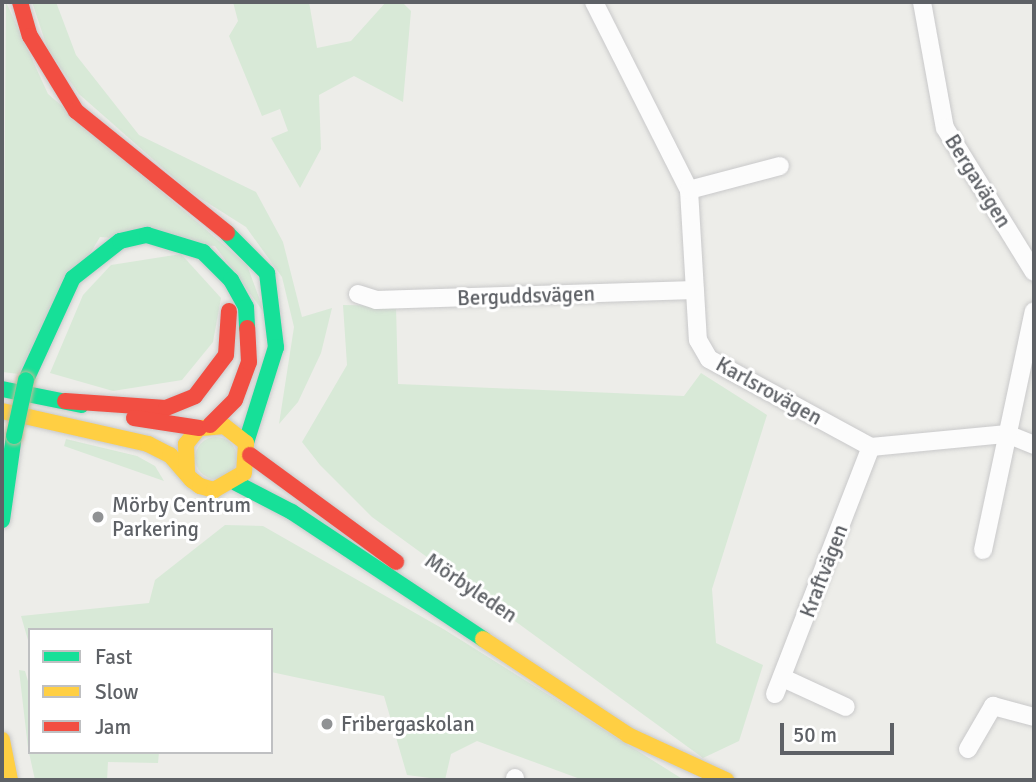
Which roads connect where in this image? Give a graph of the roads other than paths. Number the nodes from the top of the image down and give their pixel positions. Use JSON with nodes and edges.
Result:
{"nodes":[{"id":1,"x":20,"y":2,"type":"edge"},
{"id":2,"x":594,"y":2,"type":"edge"},
{"id":3,"x":922,"y":2,"type":"edge"},
{"id":4,"x":780,"y":166,"type":"dead end"},
{"id":5,"x":689,"y":190,"type":"junction"},
{"id":6,"x":203,"y":252,"type":"junction"},
{"id":7,"x":1034,"y":272,"type":"edge"},
{"id":8,"x":695,"y":290,"type":"junction"},
{"id":9,"x":358,"y":294,"type":"dead end"},
{"id":10,"x":1034,"y":311,"type":"edge"},
{"id":11,"x":2,"y":389,"type":"edge"},
{"id":12,"x":65,"y":401,"type":"junction"},
{"id":13,"x":2,"y":411,"type":"edge"},
{"id":14,"x":204,"y":427,"type":"junction"},
{"id":15,"x":1007,"y":434,"type":"junction"},
{"id":16,"x":1034,"y":445,"type":"edge"},
{"id":17,"x":872,"y":447,"type":"junction"},
{"id":18,"x":248,"y":449,"type":"junction"},
{"id":19,"x":187,"y":473,"type":"junction"},
{"id":20,"x":236,"y":482,"type":"junction"},
{"id":21,"x":2,"y":520,"type":"edge"},
{"id":22,"x":983,"y":550,"type":"dead end"},
{"id":23,"x":846,"y":707,"type":"dead end"},
{"id":24,"x":1034,"y":717,"type":"edge"},
{"id":25,"x":2,"y":740,"type":"edge"},
{"id":26,"x":968,"y":749,"type":"dead end"},
{"id":27,"x":670,"y":752,"type":"junction"},
{"id":28,"x":10,"y":780,"type":"edge"},
{"id":29,"x":726,"y":780,"type":"edge"}],
"edges":[{"from":1,"to":18,"type":"main road"},
{"from":2,"to":5,"type":"street","name":"Karlsrovägen"},
{"from":3,"to":7,"type":"street","name":"Bergavägen"},
{"from":4,"to":5,"type":"street"},
{"from":5,"to":8,"type":"street","name":"Karlsrovägen"},
{"from":6,"to":12,"type":"main road"},
{"from":6,"to":14,"type":"main road"},
{"from":6,"to":21,"type":"main road","bridge":true},
{"from":8,"to":9,"type":"street","name":"Berguddsvägen"},
{"from":8,"to":17,"type":"street","name":"Karlsrovägen"},
{"from":10,"to":15,"type":"street"},
{"from":11,"to":12,"type":"main road"},
{"from":12,"to":14,"type":"main road"},
{"from":13,"to":19,"type":"main road"},
{"from":14,"to":18,"type":"main road"},
{"from":14,"to":19,"type":"main road"},
{"from":15,"to":16,"type":"street"},
{"from":15,"to":17,"type":"street"},
{"from":15,"to":22,"type":"street"},
{"from":17,"to":23,"type":"street","name":"Kraftvägen"},
{"from":18,"to":20,"type":"main road"},
{"from":18,"to":27,"type":"main road","name":"Mörbyleden"},
{"from":19,"to":20,"type":"main road"},
{"from":20,"to":27,"type":"main road","name":"Mörbyleden"},
{"from":24,"to":26,"type":"street"},
{"from":25,"to":28,"type":"main road"},
{"from":27,"to":29,"type":"main road","name":"Mörbyleden"}]}
